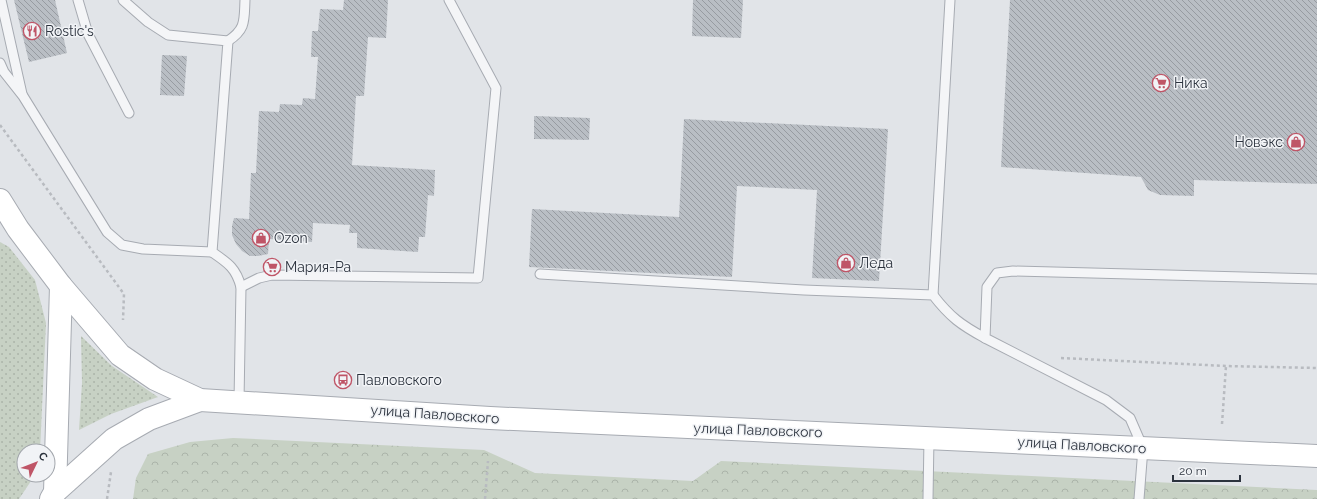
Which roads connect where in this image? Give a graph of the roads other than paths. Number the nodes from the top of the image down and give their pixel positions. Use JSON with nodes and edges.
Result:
{"nodes":[{"id":1,"x":1,"y":0,"type":"edge"},
{"id":2,"x":78,"y":0,"type":"edge"},
{"id":3,"x":123,"y":0,"type":"edge"},
{"id":4,"x":245,"y":0,"type":"edge"},
{"id":5,"x":449,"y":0,"type":"edge"},
{"id":6,"x":950,"y":0,"type":"edge"},
{"id":7,"x":228,"y":42,"type":"junction"},
{"id":8,"x":0,"y":63,"type":"edge"},
{"id":9,"x":23,"y":96,"type":"junction"},
{"id":10,"x":129,"y":113,"type":"dead end"},
{"id":11,"x":0,"y":200,"type":"edge"},
{"id":12,"x":9,"y":224,"type":"edge"},
{"id":13,"x":212,"y":252,"type":"junction"},
{"id":14,"x":540,"y":274,"type":"dead end"},
{"id":15,"x":1317,"y":279,"type":"edge"},
{"id":16,"x":61,"y":286,"type":"junction"},
{"id":17,"x":240,"y":287,"type":"junction"},
{"id":18,"x":933,"y":295,"type":"junction"},
{"id":19,"x":985,"y":338,"type":"junction"},
{"id":20,"x":200,"y":400,"type":"junction"},
{"id":21,"x":239,"y":401,"type":"junction"},
{"id":22,"x":929,"y":437,"type":"junction"},
{"id":23,"x":1143,"y":448,"type":"junction"},
{"id":24,"x":1317,"y":456,"type":"edge"},
{"id":25,"x":53,"y":496,"type":"edge"},
{"id":26,"x":928,"y":499,"type":"edge"},
{"id":27,"x":1139,"y":499,"type":"edge"}],
"edges":[{"from":1,"to":9,"type":"lane"},
{"from":2,"to":10,"type":"lane"},
{"from":3,"to":7,"type":"lane"},
{"from":4,"to":7,"type":"lane"},
{"from":5,"to":17,"type":"lane"},
{"from":6,"to":18,"type":"lane"},
{"from":7,"to":13,"type":"lane"},
{"from":8,"to":9,"type":"lane"},
{"from":9,"to":13,"type":"lane"},
{"from":11,"to":12,"type":"main road","name":"улица Павловского"},
{"from":12,"to":16,"type":"main road","name":"улица Павловского"},
{"from":13,"to":17,"type":"lane"},
{"from":14,"to":18,"type":"lane"},
{"from":15,"to":19,"type":"lane"},
{"from":16,"to":20,"type":"main road","name":"улица Павловского"},
{"from":16,"to":25,"type":"main road"},
{"from":17,"to":21,"type":"lane"},
{"from":18,"to":19,"type":"lane"},
{"from":19,"to":23,"type":"lane"},
{"from":20,"to":21,"type":"main road","name":"улица Павловского"},
{"from":20,"to":25,"type":"main road","name":"улица Павловского"},
{"from":21,"to":22,"type":"main road","name":"улица Павловского"},
{"from":22,"to":23,"type":"main road","name":"улица Павловского"},
{"from":22,"to":26,"type":"lane"},
{"from":23,"to":24,"type":"main road","name":"улица Павловского"},
{"from":23,"to":27,"type":"lane"}]}
